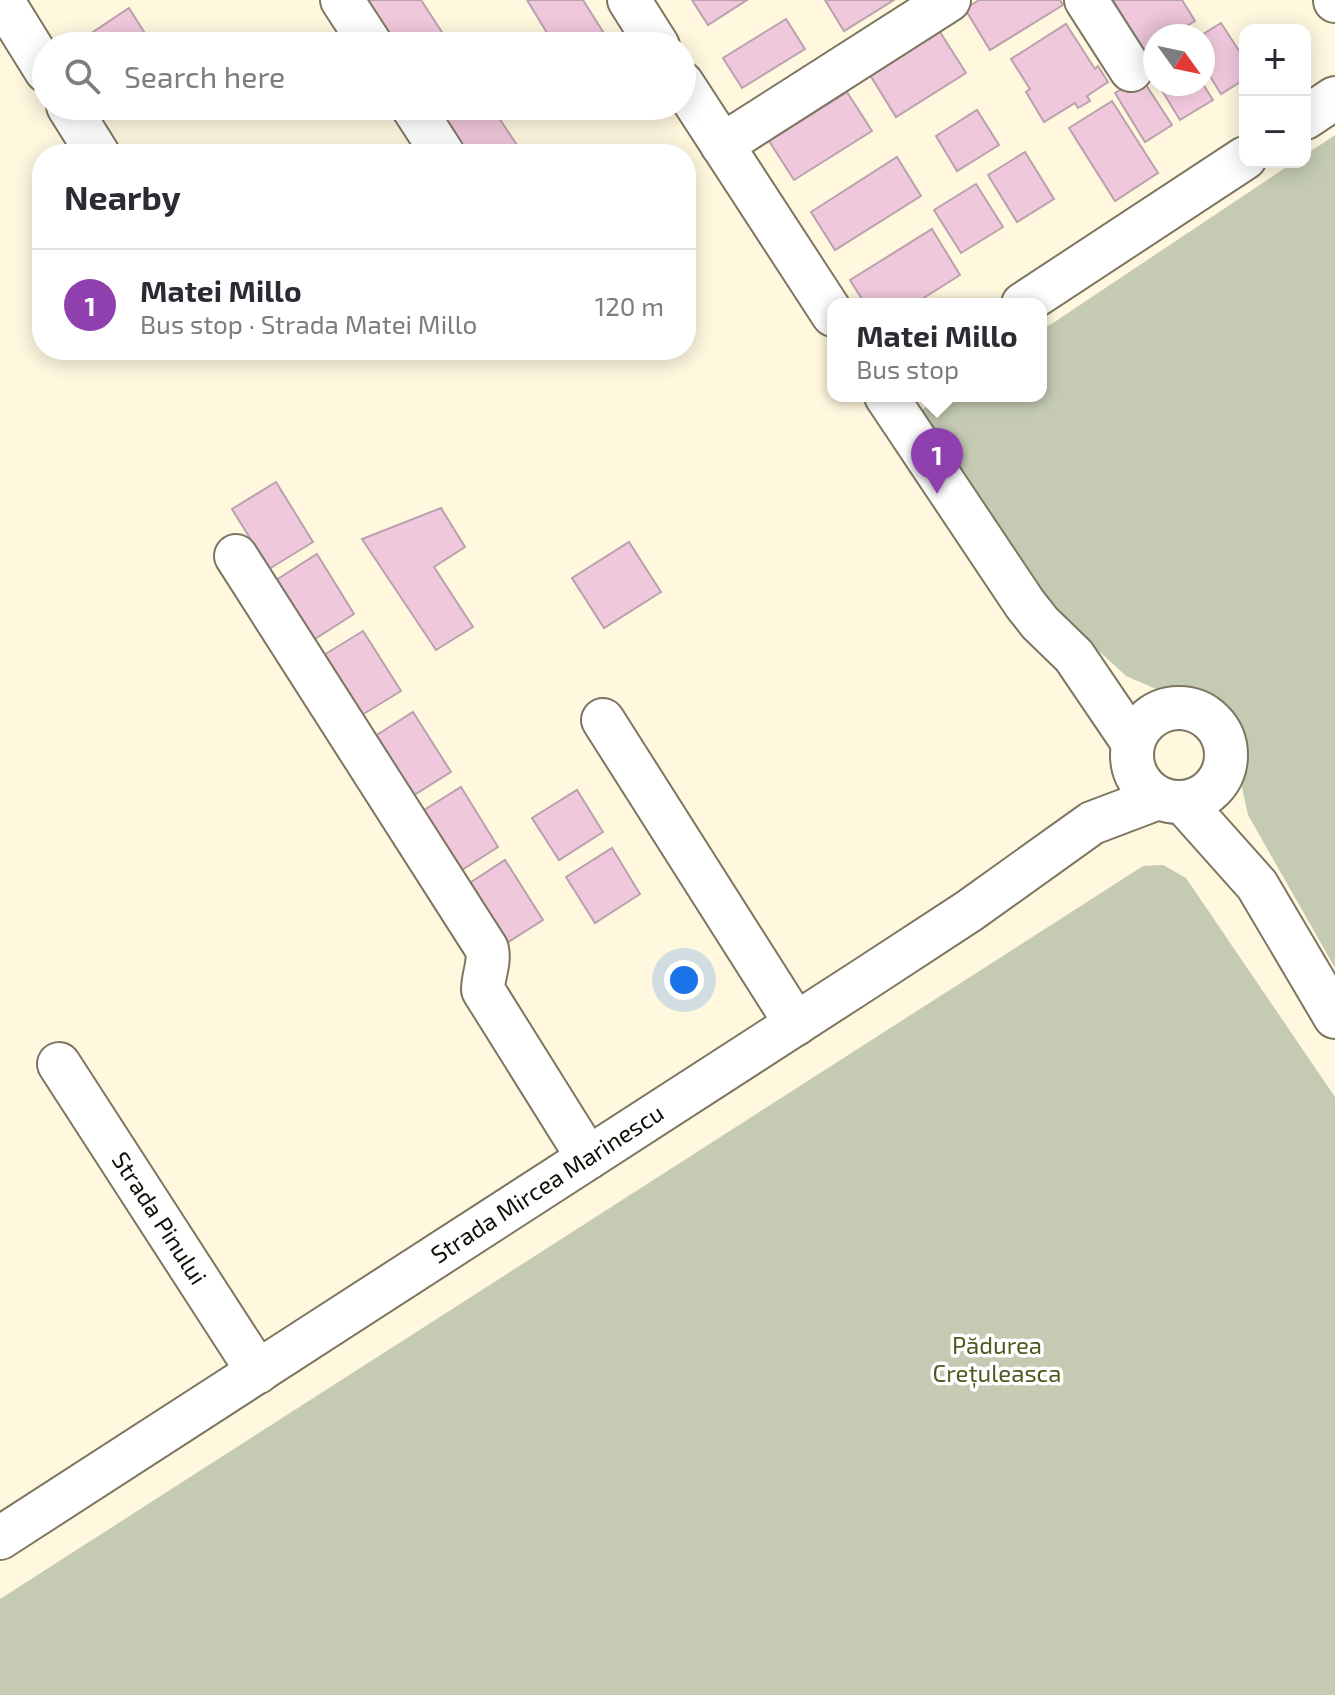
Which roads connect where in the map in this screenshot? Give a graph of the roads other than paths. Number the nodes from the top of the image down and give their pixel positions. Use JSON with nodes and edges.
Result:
{"nodes":[{"id":1,"x":2,"y":0,"type":"edge"},
{"id":2,"x":342,"y":0,"type":"edge"},
{"id":3,"x":629,"y":0,"type":"edge"},
{"id":4,"x":949,"y":0,"type":"edge"},
{"id":5,"x":1086,"y":0,"type":"edge"},
{"id":6,"x":363,"y":32,"type":"edge"},
{"id":7,"x":649,"y":32,"type":"edge"},
{"id":8,"x":32,"y":48,"type":"edge"},
{"id":9,"x":1131,"y":70,"type":"dead end"},
{"id":10,"x":1335,"y":98,"type":"edge"},
{"id":11,"x":696,"y":105,"type":"edge"},
{"id":12,"x":1311,"y":114,"type":"edge"},
{"id":13,"x":77,"y":120,"type":"edge"},
{"id":14,"x":421,"y":120,"type":"edge"},
{"id":15,"x":92,"y":144,"type":"edge"},
{"id":16,"x":437,"y":144,"type":"edge"},
{"id":17,"x":722,"y":145,"type":"junction"},
{"id":18,"x":1239,"y":162,"type":"edge"},
{"id":19,"x":1032,"y":298,"type":"edge"},
{"id":20,"x":827,"y":306,"type":"edge"},
{"id":21,"x":890,"y":402,"type":"edge"},
{"id":22,"x":236,"y":556,"type":"dead end"},
{"id":23,"x":1074,"y":656,"type":"junction"},
{"id":24,"x":1170,"y":709,"type":"junction"},
{"id":25,"x":603,"y":720,"type":"dead end"},
{"id":26,"x":1223,"y":774,"type":"junction"},
{"id":27,"x":1152,"y":778,"type":"junction"},
{"id":28,"x":1257,"y":885,"type":"junction"},
{"id":29,"x":1335,"y":1017,"type":"edge"},
{"id":30,"x":796,"y":1024,"type":"junction"},
{"id":31,"x":59,"y":1064,"type":"dead end"},
{"id":32,"x":588,"y":1158,"type":"junction"},
{"id":33,"x":258,"y":1372,"type":"junction"},
{"id":34,"x":0,"y":1538,"type":"edge"}],
"edges":[{"from":1,"to":8,"type":"street"},
{"from":2,"to":6,"type":"street"},
{"from":3,"to":7,"type":"street"},
{"from":4,"to":17,"type":"street"},
{"from":5,"to":9,"type":"street"},
{"from":10,"to":12,"type":"street"},
{"from":11,"to":17,"type":"street"},
{"from":13,"to":15,"type":"street"},
{"from":14,"to":16,"type":"street"},
{"from":17,"to":20,"type":"street"},
{"from":18,"to":19,"type":"street"},
{"from":21,"to":23,"type":"street"},
{"from":22,"to":32,"type":"street"},
{"from":23,"to":24,"type":"street"},
{"from":23,"to":27,"type":"street"},
{"from":24,"to":26,"type":"street"},
{"from":24,"to":27,"type":"street"},
{"from":25,"to":30,"type":"street"},
{"from":26,"to":27,"type":"street"},
{"from":26,"to":28,"type":"street"},
{"from":27,"to":28,"type":"street"},
{"from":27,"to":30,"type":"street","name":"Strada Mircea Marinescu"},
{"from":28,"to":29,"type":"street"},
{"from":30,"to":32,"type":"street","name":"Strada Mircea Marinescu"},
{"from":31,"to":33,"type":"street","name":"Strada Pinului"},
{"from":32,"to":33,"type":"street","name":"Strada Mircea Marinescu"},
{"from":33,"to":34,"type":"street","name":"Strada Mircea Marinescu"}]}
